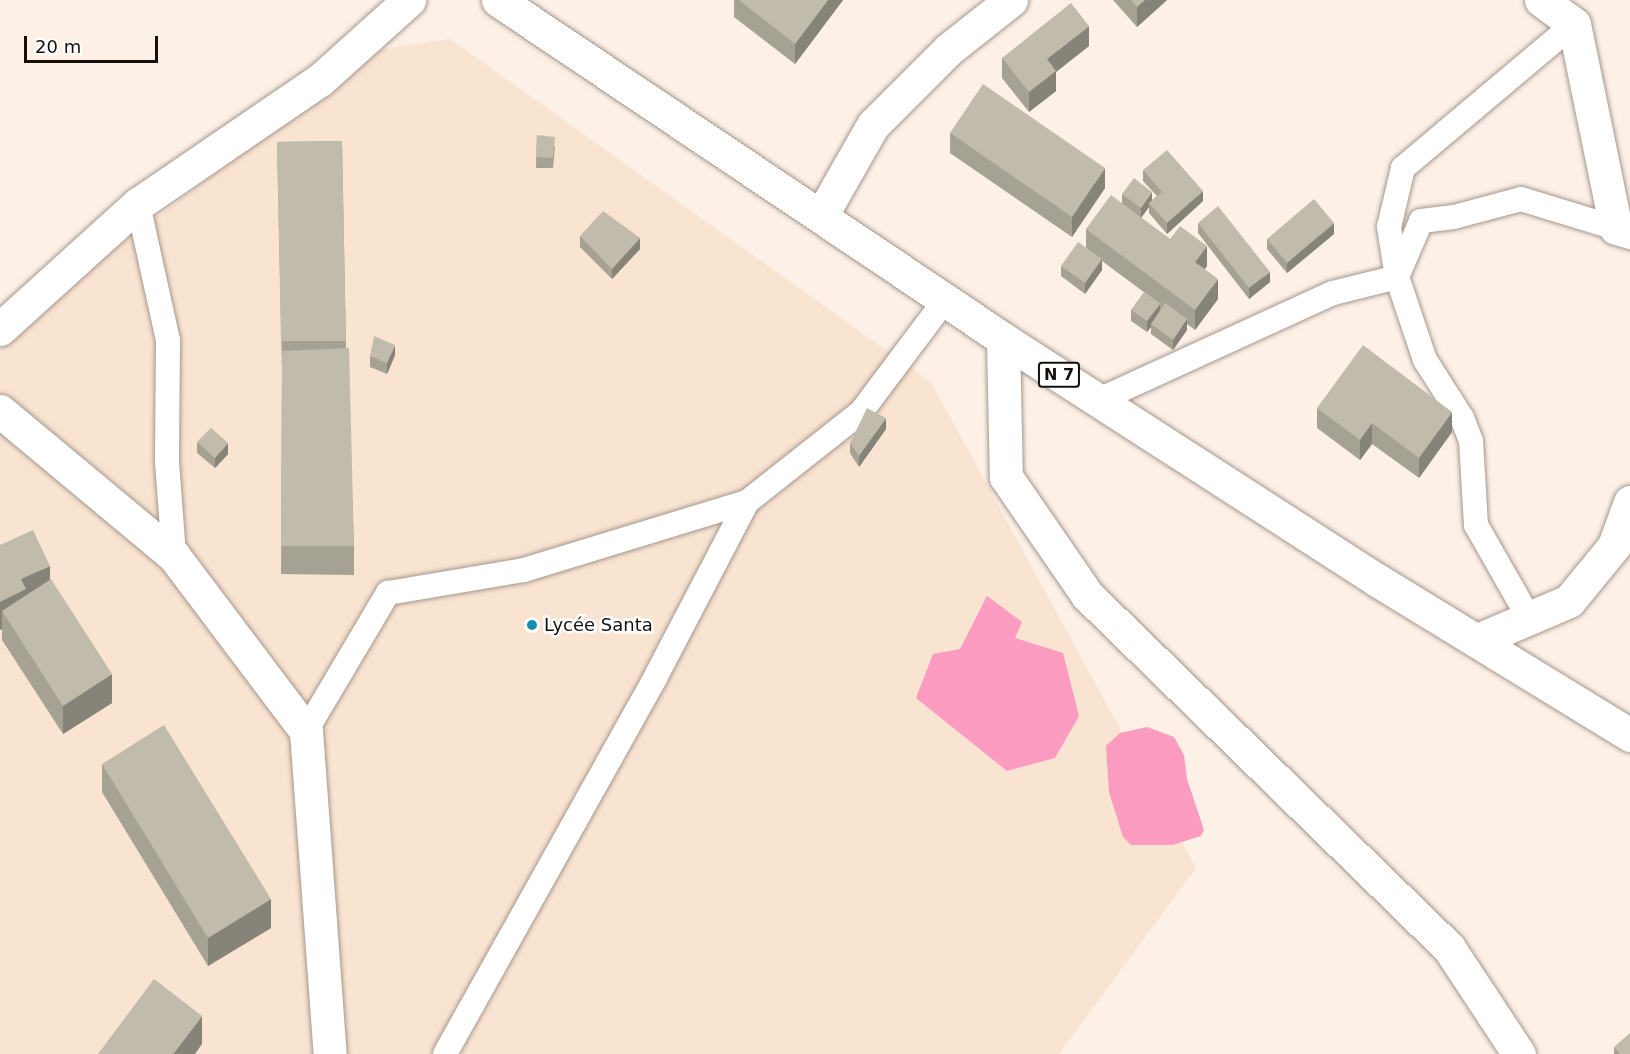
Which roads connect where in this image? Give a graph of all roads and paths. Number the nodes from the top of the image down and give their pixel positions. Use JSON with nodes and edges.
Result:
{"nodes":[{"id":1,"x":409,"y":0,"type":"edge"},
{"id":2,"x":498,"y":0,"type":"edge"},
{"id":3,"x":1011,"y":0,"type":"edge"},
{"id":4,"x":1541,"y":0,"type":"edge"},
{"id":5,"x":1574,"y":24,"type":"junction"},
{"id":6,"x":138,"y":204,"type":"junction"},
{"id":7,"x":820,"y":216,"type":"junction"},
{"id":8,"x":1623,"y":230,"type":"edge"},
{"id":9,"x":1397,"y":277,"type":"junction"},
{"id":10,"x":945,"y":300,"type":"junction"},
{"id":11,"x":0,"y":329,"type":"edge"},
{"id":12,"x":1003,"y":339,"type":"junction"},
{"id":13,"x":1099,"y":400,"type":"junction"},
{"id":14,"x":0,"y":411,"type":"edge"},
{"id":15,"x":747,"y":502,"type":"junction"},
{"id":16,"x":1630,"y":502,"type":"edge"},
{"id":17,"x":174,"y":556,"type":"junction"},
{"id":18,"x":1529,"y":618,"type":"junction"},
{"id":19,"x":1478,"y":640,"type":"junction"},
{"id":20,"x":306,"y":731,"type":"junction"},
{"id":21,"x":1630,"y":735,"type":"edge"},
{"id":22,"x":330,"y":1054,"type":"edge"},
{"id":23,"x":446,"y":1054,"type":"edge"},
{"id":24,"x":1519,"y":1054,"type":"edge"}],
"edges":[{"from":1,"to":6,"type":"main road"},
{"from":2,"to":7,"type":"main road","number":"N 7"},
{"from":3,"to":7,"type":"main road"},
{"from":4,"to":5,"type":"main road"},
{"from":5,"to":8,"type":"main road"},
{"from":5,"to":9,"type":"lane"},
{"from":6,"to":11,"type":"main road"},
{"from":6,"to":17,"type":"lane"},
{"from":7,"to":10,"type":"main road","number":"N 7"},
{"from":8,"to":9,"type":"lane"},
{"from":9,"to":13,"type":"lane"},
{"from":9,"to":18,"type":"lane"},
{"from":10,"to":12,"type":"main road","number":"N 7"},
{"from":10,"to":15,"type":"lane"},
{"from":12,"to":13,"type":"main road","number":"N 7"},
{"from":12,"to":24,"type":"main road"},
{"from":13,"to":19,"type":"main road","number":"N 7"},
{"from":14,"to":17,"type":"main road"},
{"from":15,"to":20,"type":"lane"},
{"from":15,"to":23,"type":"lane"},
{"from":16,"to":18,"type":"main road"},
{"from":17,"to":20,"type":"main road"},
{"from":18,"to":19,"type":"main road"},
{"from":19,"to":21,"type":"main road","number":"N 7"},
{"from":20,"to":22,"type":"main road"}]}
